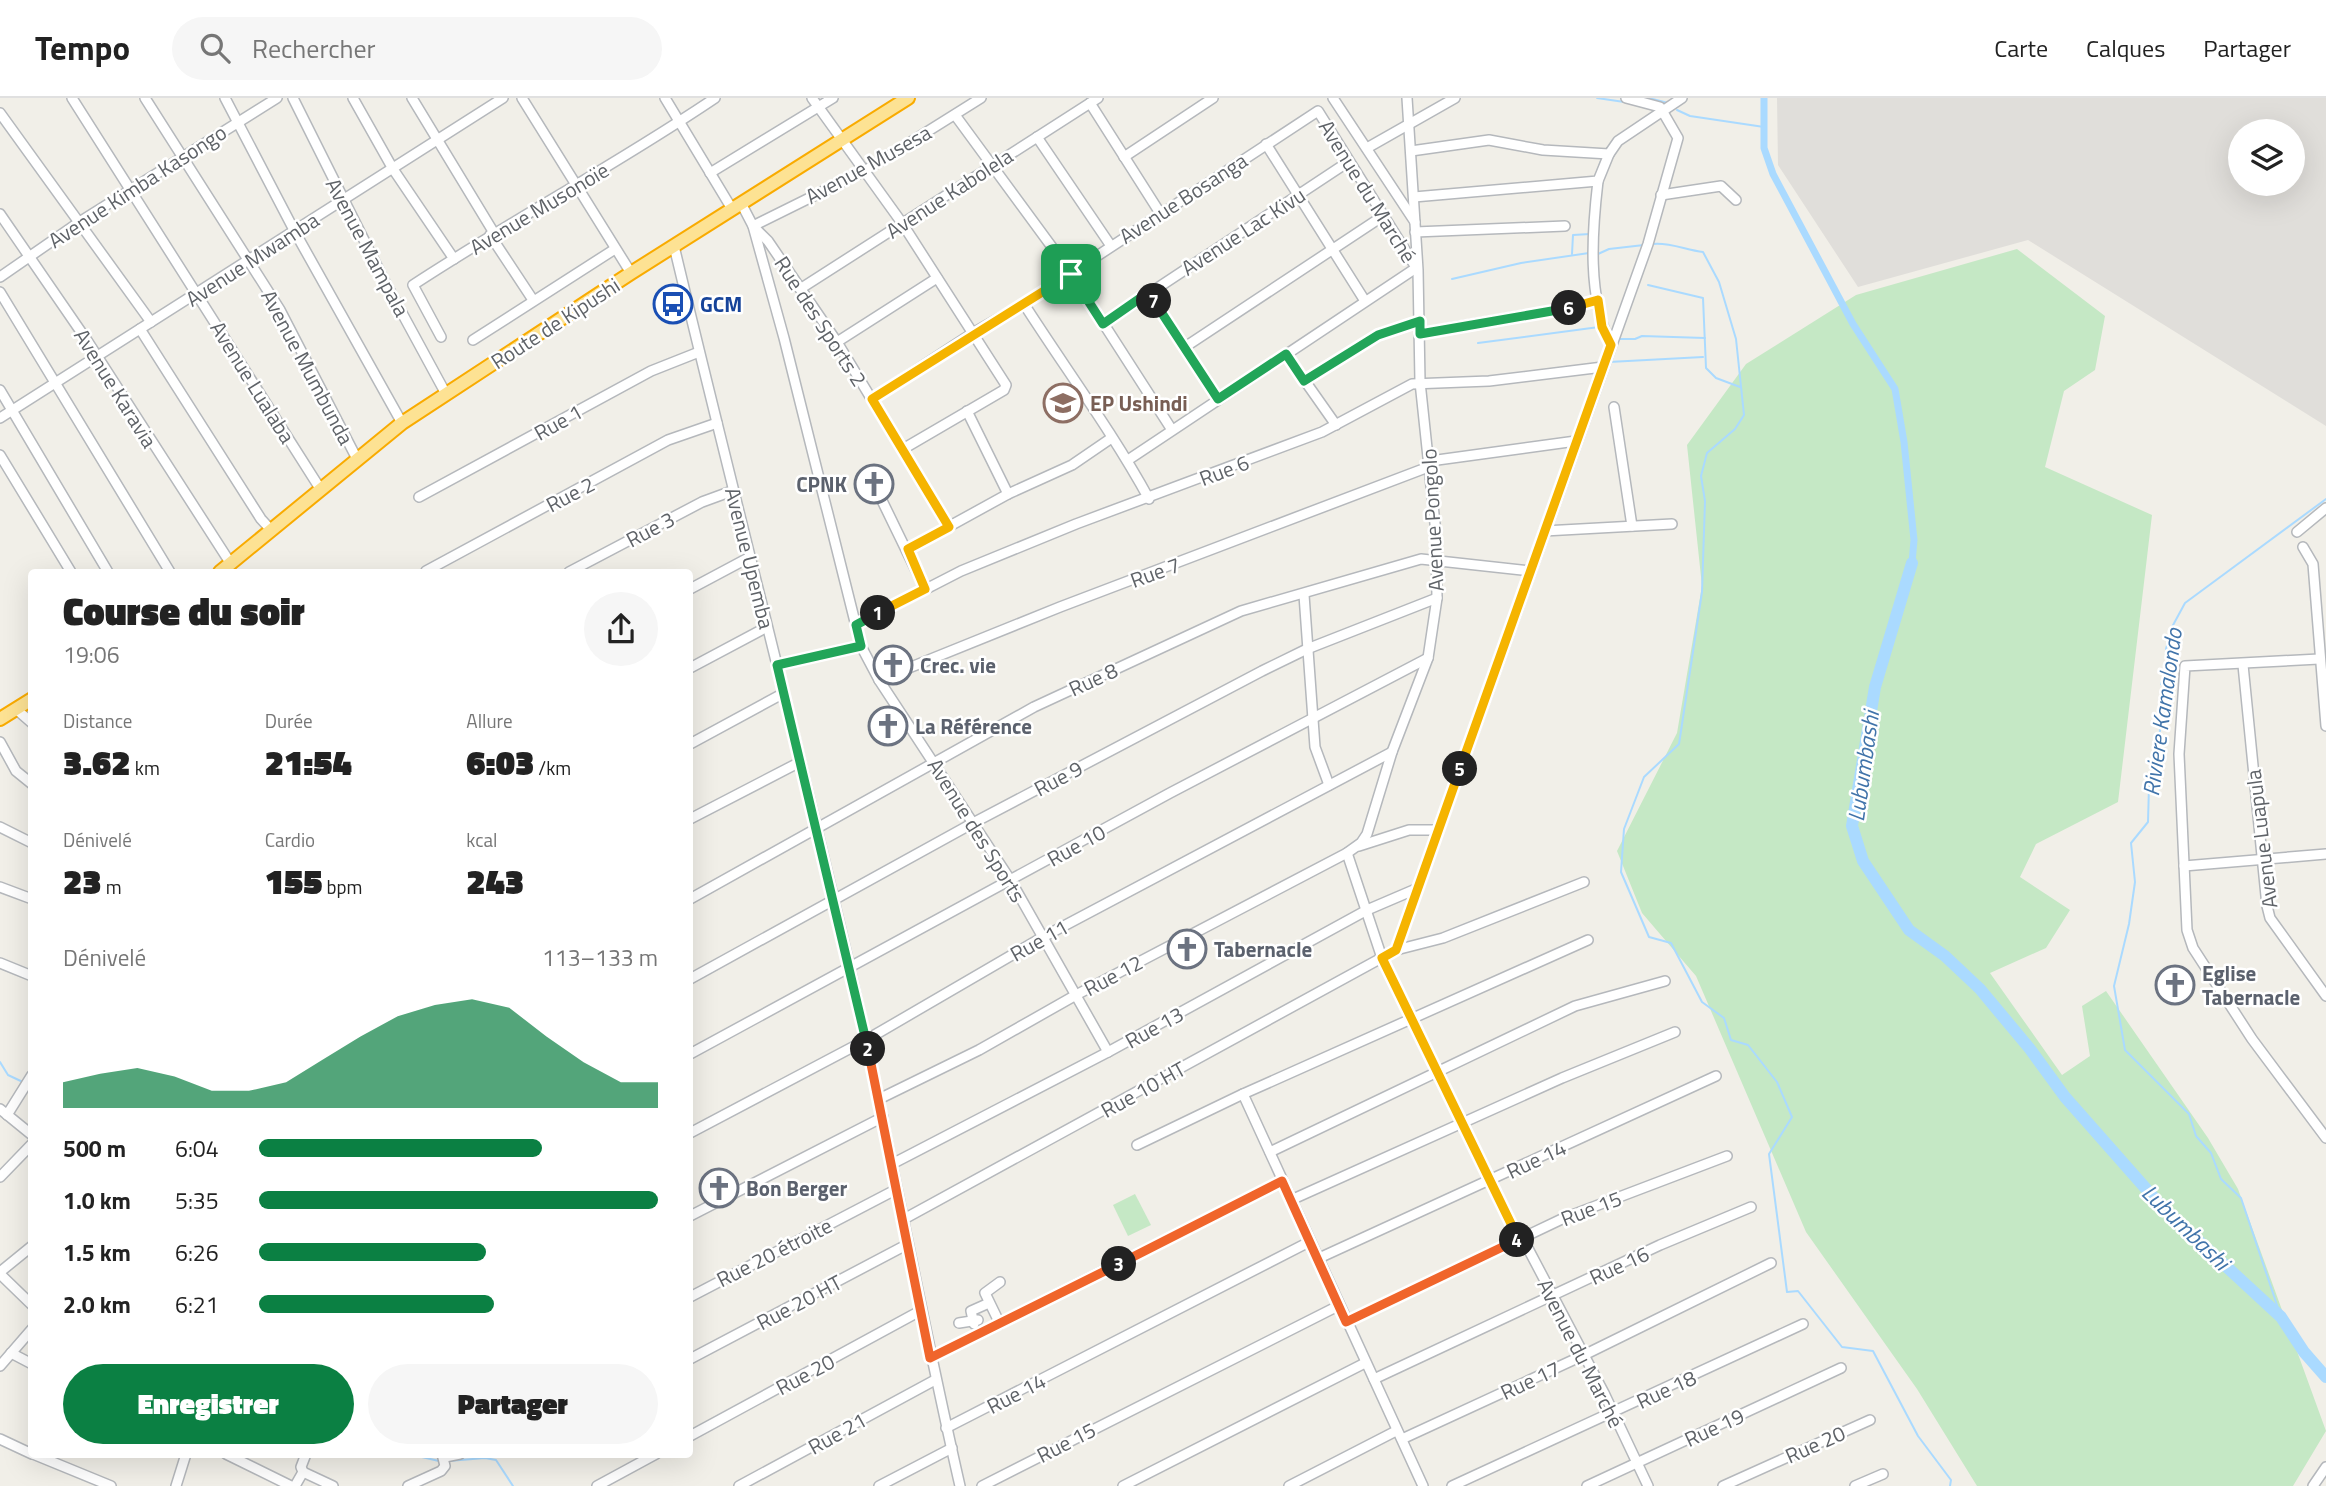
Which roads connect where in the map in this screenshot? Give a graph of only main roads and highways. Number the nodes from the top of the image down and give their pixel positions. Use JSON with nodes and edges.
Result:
{"nodes":[{"id":1,"x":908,"y":98,"type":"edge"},
{"id":2,"x":225,"y":568,"type":"edge"},
{"id":3,"x":28,"y":702,"type":"edge"},
{"id":4,"x":0,"y":719,"type":"edge"}],
"edges":[{"from":1,"to":2,"type":"highway","name":"Route de Kipushi"},
{"from":3,"to":4,"type":"highway"}]}
